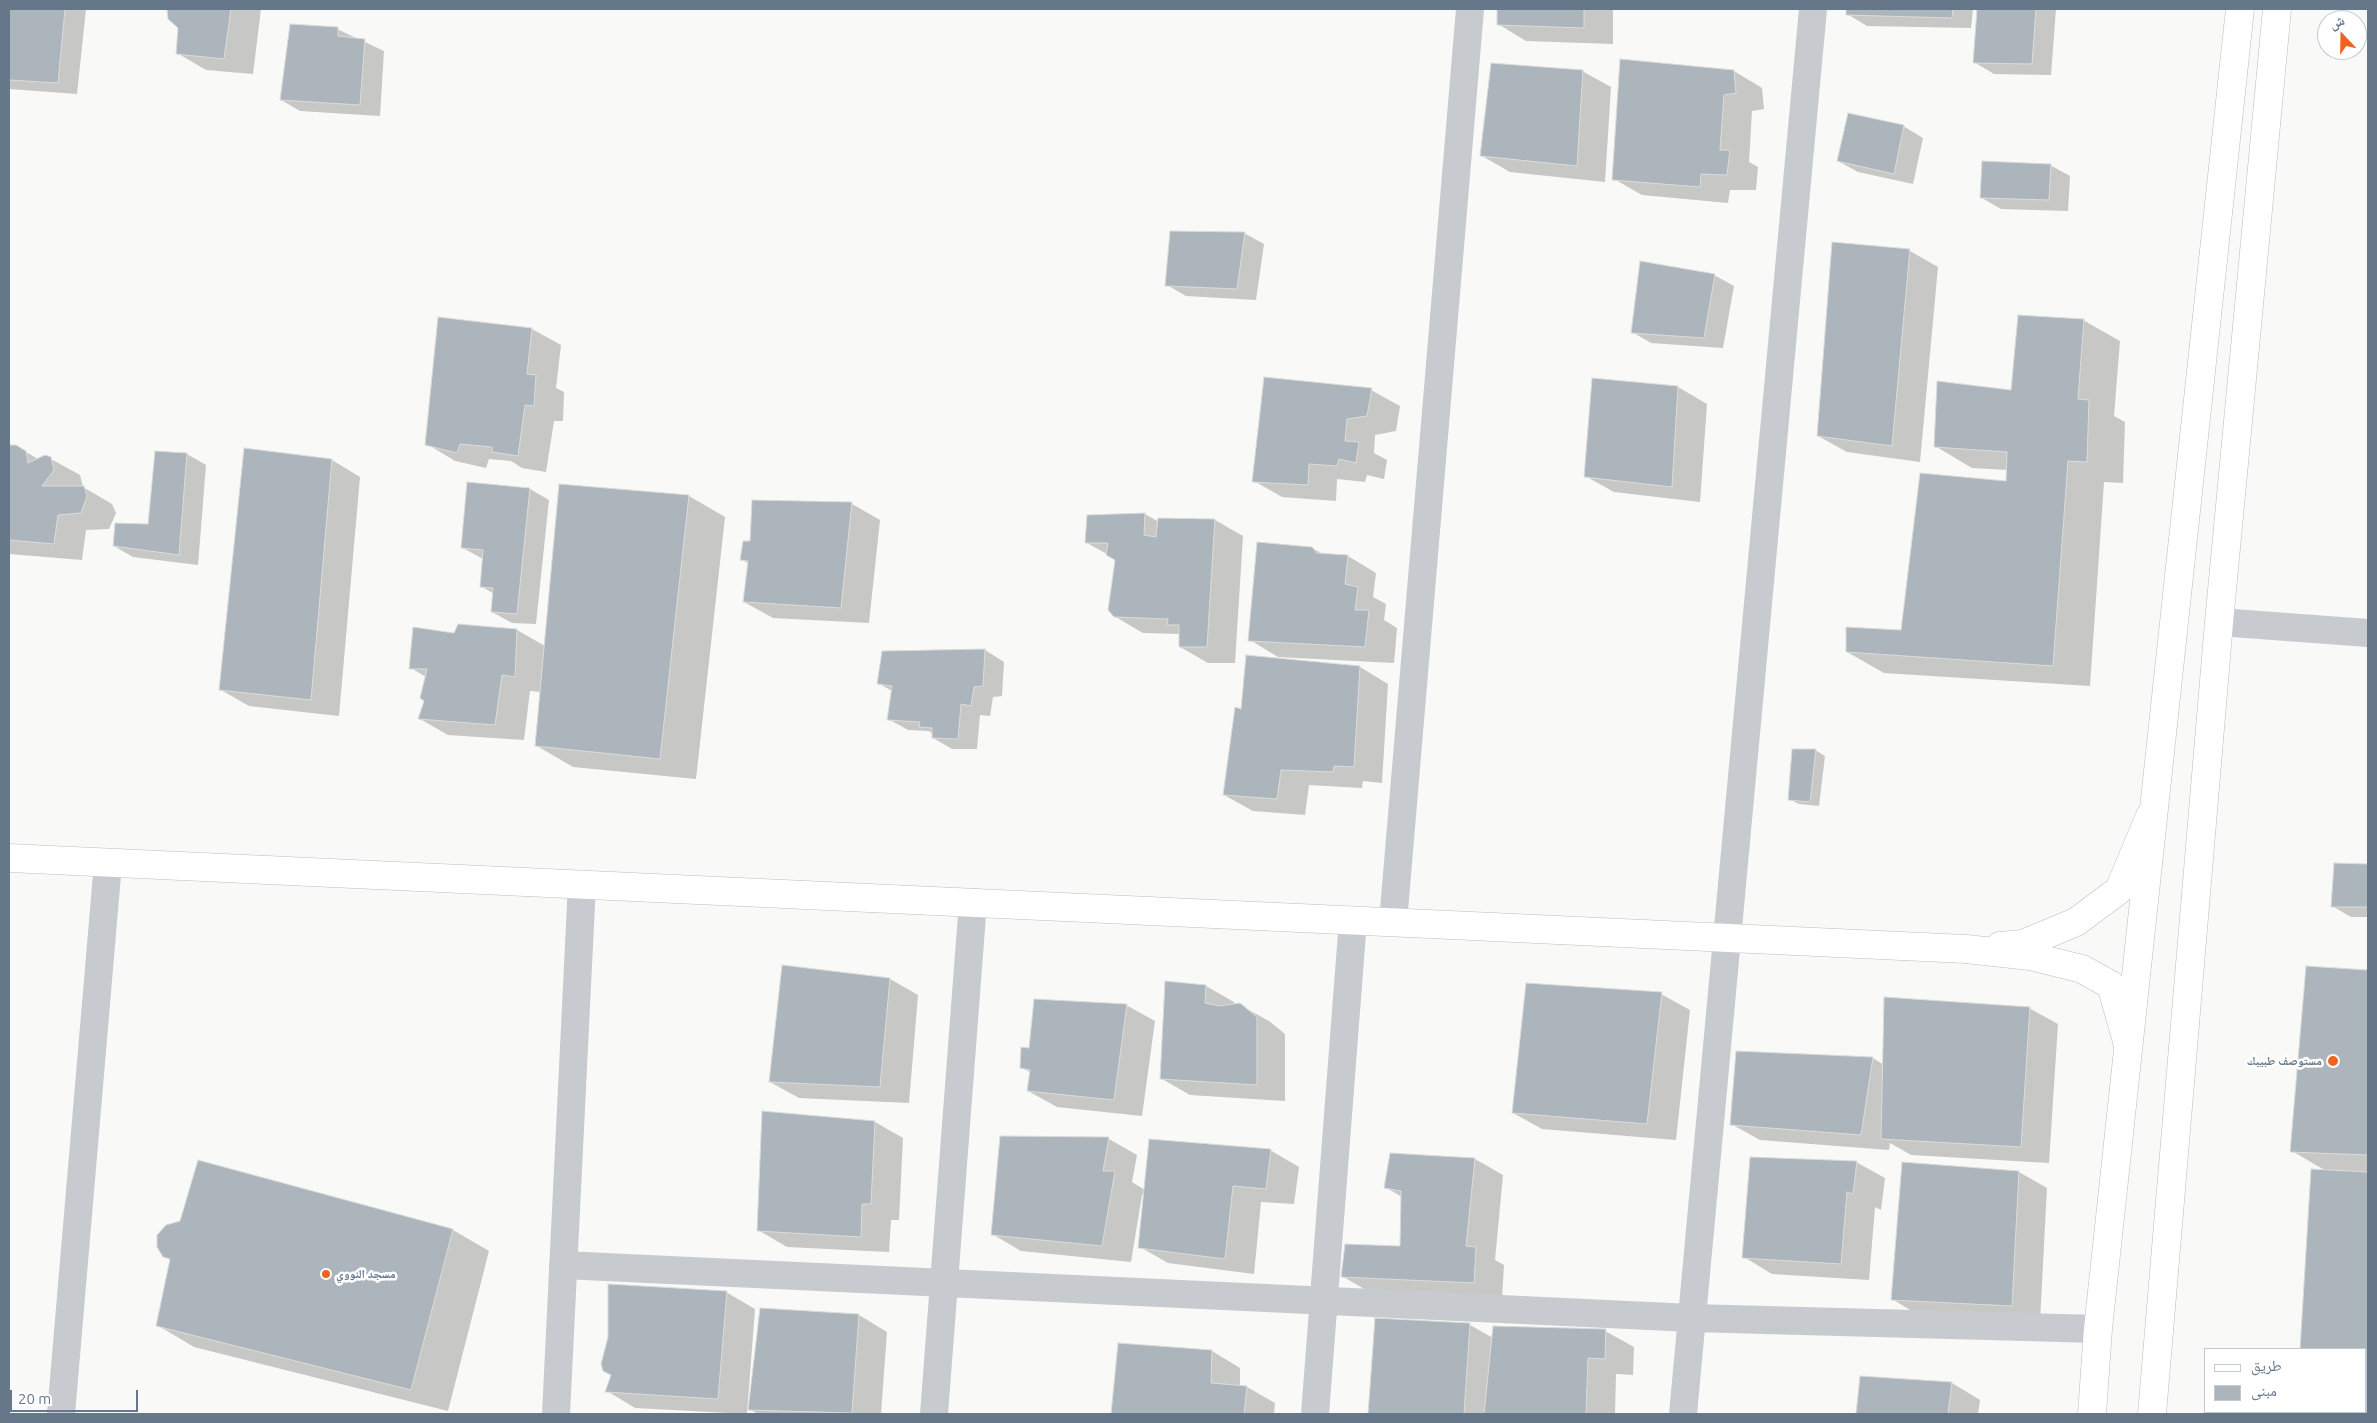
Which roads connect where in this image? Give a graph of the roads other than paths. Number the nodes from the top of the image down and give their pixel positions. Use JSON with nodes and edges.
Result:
{"nodes":[{"id":1,"x":1470,"y":9,"type":"edge"},
{"id":2,"x":1813,"y":9,"type":"edge"},
{"id":3,"x":2240,"y":9,"type":"edge"},
{"id":4,"x":2277,"y":9,"type":"edge"},
{"id":5,"x":2219,"y":622,"type":"junction"},
{"id":6,"x":2368,"y":633,"type":"edge"},
{"id":7,"x":2154,"y":806,"type":"junction"},
{"id":8,"x":9,"y":858,"type":"edge"},
{"id":9,"x":108,"y":863,"type":"junction"},
{"id":10,"x":582,"y":884,"type":"junction"},
{"id":11,"x":972,"y":902,"type":"junction"},
{"id":12,"x":1352,"y":920,"type":"junction"},
{"id":13,"x":1393,"y":922,"type":"junction"},
{"id":14,"x":1728,"y":938,"type":"junction"},
{"id":15,"x":1966,"y":949,"type":"junction"},
{"id":16,"x":2128,"y":1045,"type":"junction"},
{"id":17,"x":563,"y":1265,"type":"junction"},
{"id":18,"x":944,"y":1283,"type":"junction"},
{"id":19,"x":1324,"y":1301,"type":"junction"},
{"id":20,"x":1692,"y":1318,"type":"junction"},
{"id":21,"x":2098,"y":1328,"type":"junction"},
{"id":22,"x":61,"y":1414,"type":"edge"},
{"id":23,"x":556,"y":1414,"type":"edge"},
{"id":24,"x":934,"y":1414,"type":"edge"},
{"id":25,"x":1315,"y":1414,"type":"edge"},
{"id":26,"x":1683,"y":1414,"type":"edge"},
{"id":27,"x":2092,"y":1414,"type":"edge"},
{"id":28,"x":2152,"y":1414,"type":"edge"}],
"edges":[{"from":1,"to":13,"type":"street"},
{"from":2,"to":14,"type":"street"},
{"from":3,"to":7,"type":"main road"},
{"from":4,"to":5,"type":"main road"},
{"from":5,"to":6,"type":"street"},
{"from":5,"to":28,"type":"main road"},
{"from":7,"to":15,"type":"main road"},
{"from":7,"to":16,"type":"main road"},
{"from":8,"to":9,"type":"main road"},
{"from":9,"to":10,"type":"main road"},
{"from":9,"to":22,"type":"street"},
{"from":10,"to":11,"type":"main road"},
{"from":10,"to":17,"type":"street"},
{"from":11,"to":12,"type":"main road"},
{"from":11,"to":18,"type":"street"},
{"from":12,"to":13,"type":"main road"},
{"from":12,"to":19,"type":"street"},
{"from":13,"to":14,"type":"main road"},
{"from":14,"to":15,"type":"main road"},
{"from":14,"to":20,"type":"street"},
{"from":15,"to":16,"type":"main road"},
{"from":16,"to":21,"type":"main road"},
{"from":17,"to":18,"type":"street"},
{"from":17,"to":23,"type":"street"},
{"from":18,"to":19,"type":"street"},
{"from":18,"to":24,"type":"street"},
{"from":19,"to":20,"type":"street"},
{"from":19,"to":25,"type":"street"},
{"from":20,"to":21,"type":"street"},
{"from":20,"to":26,"type":"street"},
{"from":21,"to":27,"type":"main road"}]}
